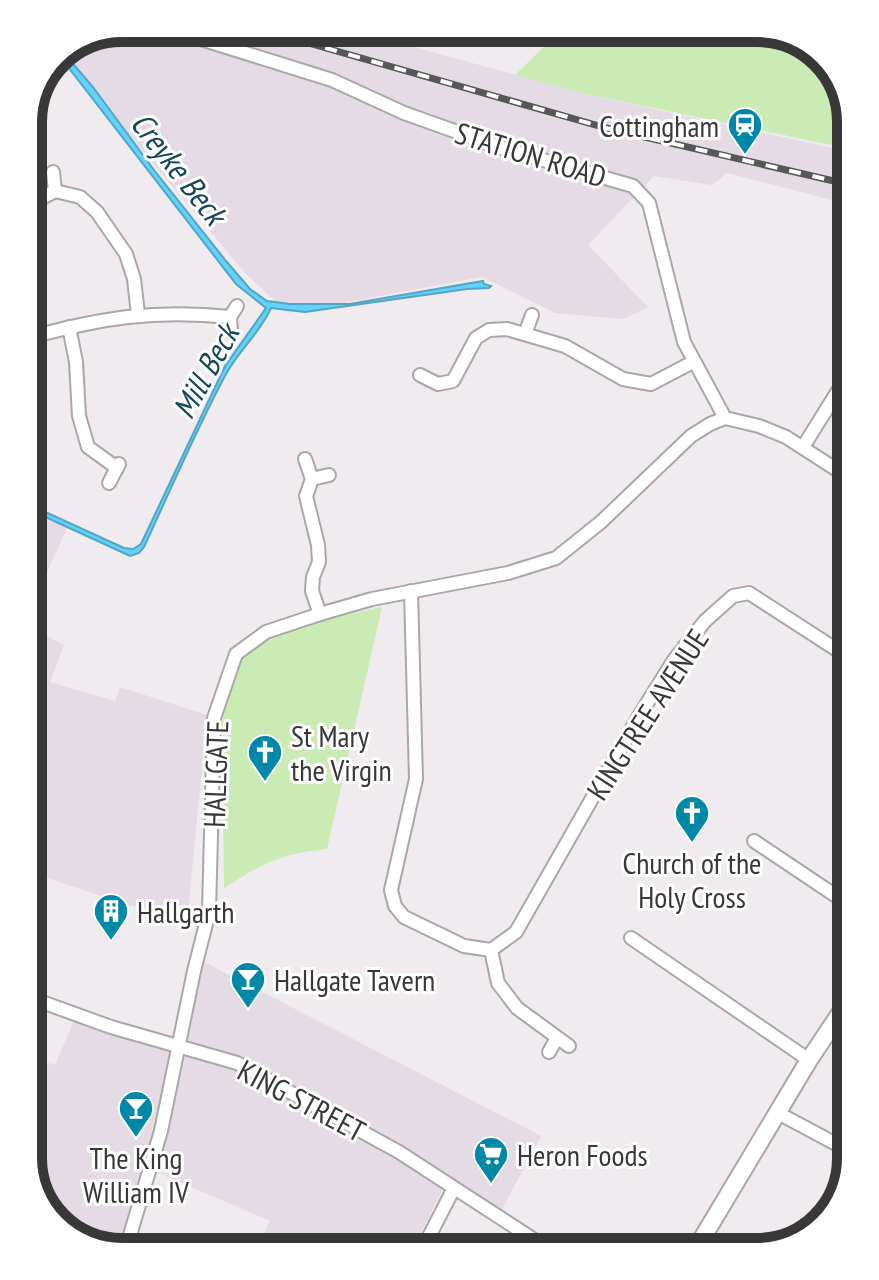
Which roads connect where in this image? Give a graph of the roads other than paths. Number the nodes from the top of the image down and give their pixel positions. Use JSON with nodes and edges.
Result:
{"nodes":[{"id":1,"x":210,"y":42,"type":"edge"},
{"id":2,"x":53,"y":172,"type":"dead end"},
{"id":3,"x":55,"y":191,"type":"junction"},
{"id":4,"x":42,"y":198,"type":"edge"},
{"id":5,"x":138,"y":314,"type":"junction"},
{"id":6,"x":532,"y":315,"type":"dead end"},
{"id":7,"x":69,"y":327,"type":"junction"},
{"id":8,"x":231,"y":332,"type":"dead end"},
{"id":9,"x":42,"y":334,"type":"edge"},
{"id":10,"x":525,"y":334,"type":"junction"},
{"id":11,"x":693,"y":362,"type":"junction"},
{"id":12,"x":420,"y":375,"type":"dead end"},
{"id":13,"x":837,"y":392,"type":"edge"},
{"id":14,"x":725,"y":418,"type":"junction"},
{"id":15,"x":803,"y":447,"type":"junction"},
{"id":16,"x":305,"y":459,"type":"dead end"},
{"id":17,"x":837,"y":470,"type":"edge"},
{"id":18,"x":329,"y":475,"type":"dead end"},
{"id":19,"x":312,"y":479,"type":"junction"},
{"id":20,"x":109,"y":483,"type":"dead end"},
{"id":21,"x":411,"y":591,"type":"junction"},
{"id":22,"x":320,"y":614,"type":"junction"},
{"id":23,"x":837,"y":650,"type":"edge"},
{"id":24,"x":754,"y":841,"type":"dead end"},
{"id":25,"x":837,"y":897,"type":"edge"},
{"id":26,"x":631,"y":938,"type":"dead end"},
{"id":27,"x":491,"y":950,"type":"junction"},
{"id":28,"x":42,"y":1002,"type":"edge"},
{"id":29,"x":837,"y":1018,"type":"edge"},
{"id":30,"x":557,"y":1038,"type":"junction"},
{"id":31,"x":569,"y":1046,"type":"dead end"},
{"id":32,"x":179,"y":1047,"type":"junction"},
{"id":33,"x":549,"y":1052,"type":"dead end"},
{"id":34,"x":809,"y":1060,"type":"junction"},
{"id":35,"x":778,"y":1113,"type":"junction"},
{"id":36,"x":837,"y":1145,"type":"edge"},
{"id":37,"x":454,"y":1188,"type":"junction"},
{"id":38,"x":129,"y":1238,"type":"edge"},
{"id":39,"x":428,"y":1238,"type":"edge"},
{"id":40,"x":531,"y":1238,"type":"edge"},
{"id":41,"x":702,"y":1238,"type":"edge"}],
"edges":[{"from":1,"to":11,"type":"street","name":"STATION ROAD"},
{"from":2,"to":3,"type":"street"},
{"from":3,"to":4,"type":"street"},
{"from":3,"to":5,"type":"street"},
{"from":5,"to":7,"type":"street"},
{"from":5,"to":8,"type":"street"},
{"from":6,"to":10,"type":"street"},
{"from":7,"to":9,"type":"street"},
{"from":7,"to":20,"type":"street"},
{"from":10,"to":11,"type":"street"},
{"from":10,"to":12,"type":"street"},
{"from":11,"to":14,"type":"street","name":"STATION ROAD"},
{"from":13,"to":15,"type":"street"},
{"from":14,"to":15,"type":"street"},
{"from":14,"to":21,"type":"street","name":"HALLGATE"},
{"from":15,"to":17,"type":"street"},
{"from":16,"to":19,"type":"street"},
{"from":18,"to":19,"type":"street"},
{"from":19,"to":22,"type":"street"},
{"from":21,"to":22,"type":"street","name":"HALLGATE"},
{"from":21,"to":27,"type":"street"},
{"from":22,"to":32,"type":"street","name":"HALLGATE"},
{"from":23,"to":27,"type":"street","name":"KINGTREE AVENUE"},
{"from":24,"to":25,"type":"street"},
{"from":26,"to":34,"type":"street"},
{"from":27,"to":30,"type":"street"},
{"from":28,"to":32,"type":"street","name":"KING STREET"},
{"from":29,"to":34,"type":"main road"},
{"from":30,"to":31,"type":"street"},
{"from":30,"to":33,"type":"street"},
{"from":32,"to":37,"type":"street","name":"KING STREET"},
{"from":32,"to":38,"type":"street","name":"HALLGATE"},
{"from":34,"to":35,"type":"main road"},
{"from":35,"to":36,"type":"street"},
{"from":35,"to":41,"type":"main road"},
{"from":37,"to":39,"type":"street"},
{"from":37,"to":40,"type":"street","name":"KING STREET"}]}
